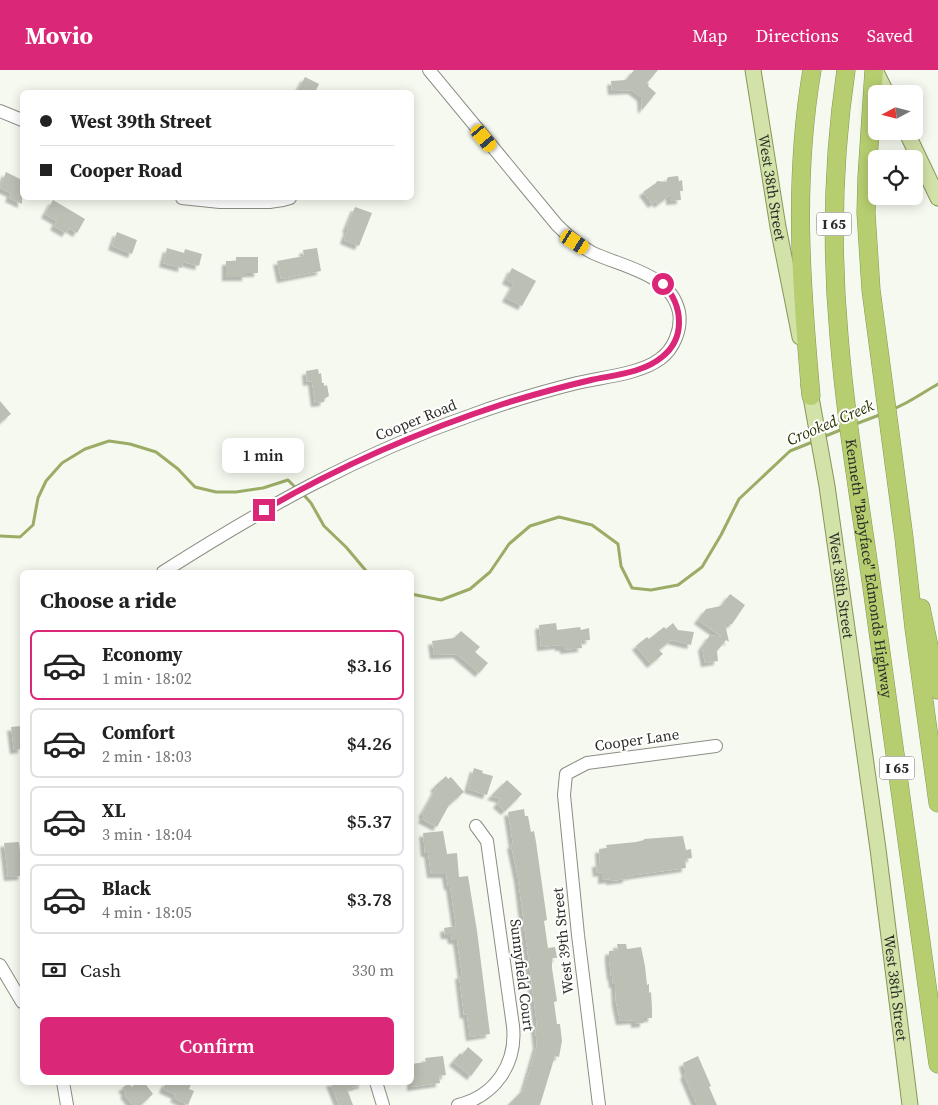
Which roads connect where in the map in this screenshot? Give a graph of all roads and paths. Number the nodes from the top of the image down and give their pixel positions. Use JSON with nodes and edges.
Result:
{"nodes":[{"id":1,"x":429,"y":70,"type":"edge"},
{"id":2,"x":753,"y":70,"type":"edge"},
{"id":3,"x":812,"y":70,"type":"edge"},
{"id":4,"x":846,"y":70,"type":"edge"},
{"id":5,"x":874,"y":70,"type":"edge"},
{"id":6,"x":882,"y":85,"type":"edge"},
{"id":7,"x":0,"y":111,"type":"edge"},
{"id":8,"x":20,"y":119,"type":"edge"},
{"id":9,"x":910,"y":140,"type":"edge"},
{"id":10,"x":938,"y":198,"type":"edge"},
{"id":11,"x":204,"y":200,"type":"edge"},
{"id":12,"x":268,"y":200,"type":"edge"},
{"id":13,"x":283,"y":200,"type":"edge"},
{"id":14,"x":811,"y":396,"type":"junction"},
{"id":15,"x":904,"y":538,"type":"junction"},
{"id":16,"x":166,"y":570,"type":"edge"},
{"id":17,"x":938,"y":690,"type":"edge"},
{"id":18,"x":716,"y":746,"type":"dead end"},
{"id":19,"x":566,"y":774,"type":"joint"},
{"id":20,"x":938,"y":802,"type":"edge"},
{"id":21,"x":476,"y":826,"type":"dead end"},
{"id":22,"x":0,"y":965,"type":"edge"},
{"id":23,"x":19,"y":989,"type":"edge"},
{"id":24,"x":938,"y":1064,"type":"edge"},
{"id":25,"x":64,"y":1085,"type":"edge"},
{"id":26,"x":377,"y":1085,"type":"edge"},
{"id":27,"x":67,"y":1105,"type":"edge"},
{"id":28,"x":383,"y":1105,"type":"edge"},
{"id":29,"x":458,"y":1105,"type":"edge"},
{"id":30,"x":599,"y":1105,"type":"edge"},
{"id":31,"x":910,"y":1105,"type":"edge"}],
"edges":[{"from":1,"to":16,"type":"street","name":"Cooper Road"},
{"from":2,"to":14,"type":"main road","name":"West 38th Street"},
{"from":3,"to":14,"type":"highway"},
{"from":4,"to":24,"type":"highway","name":"Kenneth \"Babyface\" Edmonds Highway","number":"I 65"},
{"from":5,"to":6,"type":"main road"},
{"from":5,"to":15,"type":"highway","number":"I 65"},
{"from":7,"to":8,"type":"street"},
{"from":9,"to":10,"type":"main road"},
{"from":11,"to":12,"type":"street"},
{"from":12,"to":13,"type":"street"},
{"from":14,"to":31,"type":"main road","name":"West 38th Street"},
{"from":15,"to":17,"type":"highway"},
{"from":15,"to":20,"type":"highway","number":"I 65"},
{"from":18,"to":19,"type":"street","name":"Cooper Lane"},
{"from":19,"to":30,"type":"street","name":"West 39th Street"},
{"from":21,"to":29,"type":"street","name":"Sunnyfield Court"},
{"from":22,"to":23,"type":"street"},
{"from":25,"to":27,"type":"street"},
{"from":26,"to":28,"type":"street"}]}
